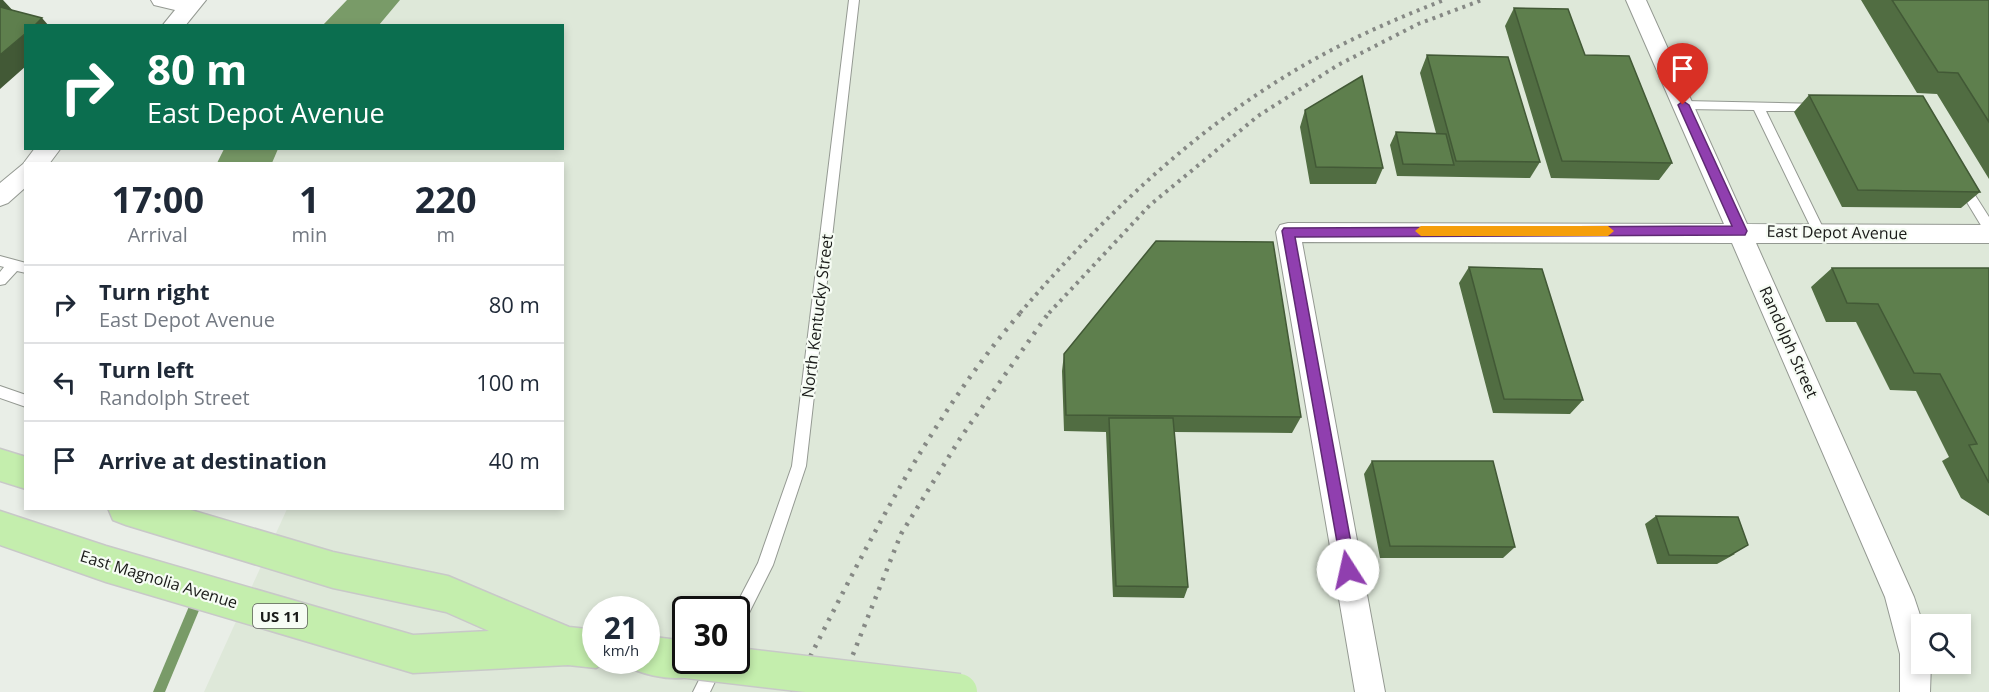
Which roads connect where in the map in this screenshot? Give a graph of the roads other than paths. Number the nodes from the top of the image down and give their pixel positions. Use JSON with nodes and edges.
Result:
{"nodes":[{"id":1,"x":161,"y":0,"type":"edge"},
{"id":2,"x":854,"y":0,"type":"edge"},
{"id":3,"x":1636,"y":0,"type":"edge"},
{"id":4,"x":193,"y":4,"type":"edge"},
{"id":5,"x":174,"y":24,"type":"edge"},
{"id":6,"x":1683,"y":105,"type":"junction"},
{"id":7,"x":1830,"y":106,"type":"edge"},
{"id":8,"x":1758,"y":107,"type":"junction"},
{"id":9,"x":48,"y":150,"type":"edge"},
{"id":10,"x":36,"y":162,"type":"edge"},
{"id":11,"x":24,"y":174,"type":"edge"},
{"id":12,"x":1958,"y":177,"type":"edge"},
{"id":13,"x":0,"y":197,"type":"edge"},
{"id":14,"x":1989,"y":228,"type":"edge"},
{"id":15,"x":1740,"y":231,"type":"junction"},
{"id":16,"x":1820,"y":232,"type":"junction"},
{"id":17,"x":1989,"y":234,"type":"edge"},
{"id":18,"x":0,"y":261,"type":"edge"},
{"id":19,"x":20,"y":267,"type":"edge"},
{"id":20,"x":0,"y":280,"type":"edge"},
{"id":21,"x":0,"y":392,"type":"edge"},
{"id":22,"x":24,"y":400,"type":"edge"},
{"id":23,"x":0,"y":465,"type":"edge"},
{"id":24,"x":24,"y":472,"type":"edge"},
{"id":25,"x":133,"y":510,"type":"edge"},
{"id":26,"x":0,"y":528,"type":"edge"},
{"id":27,"x":749,"y":596,"type":"edge"},
{"id":28,"x":582,"y":648,"type":"edge"},
{"id":29,"x":750,"y":668,"type":"edge"},
{"id":30,"x":710,"y":674,"type":"edge"},
{"id":31,"x":701,"y":692,"type":"edge"},
{"id":32,"x":959,"y":692,"type":"edge"},
{"id":33,"x":1370,"y":692,"type":"edge"},
{"id":34,"x":1915,"y":692,"type":"edge"}],
"edges":[{"from":1,"to":4,"type":"street"},
{"from":2,"to":27,"type":"lane","name":"North Kentucky Street"},
{"from":3,"to":6,"type":"street","name":"Randolph Street"},
{"from":4,"to":5,"type":"street"},
{"from":6,"to":8,"type":"lane"},
{"from":6,"to":15,"type":"street","name":"Randolph Street"},
{"from":7,"to":8,"type":"lane"},
{"from":8,"to":16,"type":"lane"},
{"from":9,"to":10,"type":"street"},
{"from":11,"to":13,"type":"street"},
{"from":12,"to":14,"type":"lane"},
{"from":15,"to":16,"type":"street","name":"East Depot Avenue"},
{"from":15,"to":33,"type":"street","name":"East Depot Avenue"},
{"from":15,"to":34,"type":"street","name":"Randolph Street"},
{"from":16,"to":17,"type":"street","name":"East Depot Avenue"},
{"from":18,"to":19,"type":"lane"},
{"from":19,"to":20,"type":"lane"},
{"from":21,"to":22,"type":"lane"},
{"from":23,"to":24,"type":"main road"},
{"from":25,"to":28,"type":"main road","name":"East Magnolia Avenue"},
{"from":26,"to":28,"type":"main road","name":"East Magnolia Avenue","number":"US 11"},
{"from":29,"to":32,"type":"main road","bridge":true},
{"from":30,"to":31,"type":"lane"}]}
